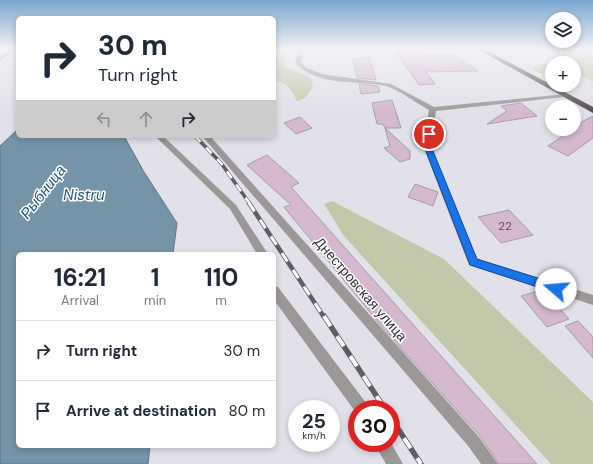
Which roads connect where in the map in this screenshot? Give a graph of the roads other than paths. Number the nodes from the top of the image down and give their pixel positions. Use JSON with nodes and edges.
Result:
{"nodes":[{"id":1,"x":309,"y":71,"type":"edge"},
{"id":2,"x":520,"y":71,"type":"edge"},
{"id":3,"x":564,"y":95,"type":"junction"},
{"id":4,"x":433,"y":109,"type":"junction"},
{"id":5,"x":593,"y":110,"type":"edge"},
{"id":6,"x":161,"y":138,"type":"edge"},
{"id":7,"x":208,"y":138,"type":"edge"},
{"id":8,"x":262,"y":252,"type":"edge"},
{"id":9,"x":276,"y":294,"type":"edge"},
{"id":10,"x":593,"y":300,"type":"edge"},
{"id":11,"x":356,"y":400,"type":"edge"},
{"id":12,"x":388,"y":452,"type":"edge"},
{"id":13,"x":395,"y":464,"type":"edge"},
{"id":14,"x":490,"y":464,"type":"edge"}],
"edges":[{"from":1,"to":4,"type":"street"},
{"from":2,"to":3,"type":"highway"},
{"from":3,"to":4,"type":"street"},
{"from":3,"to":5,"type":"highway"},
{"from":4,"to":10,"type":"street"},
{"from":6,"to":8,"type":"street"},
{"from":7,"to":14,"type":"street","name":"Днестровская улица"},
{"from":9,"to":11,"type":"street"},
{"from":12,"to":13,"type":"street"}]}
